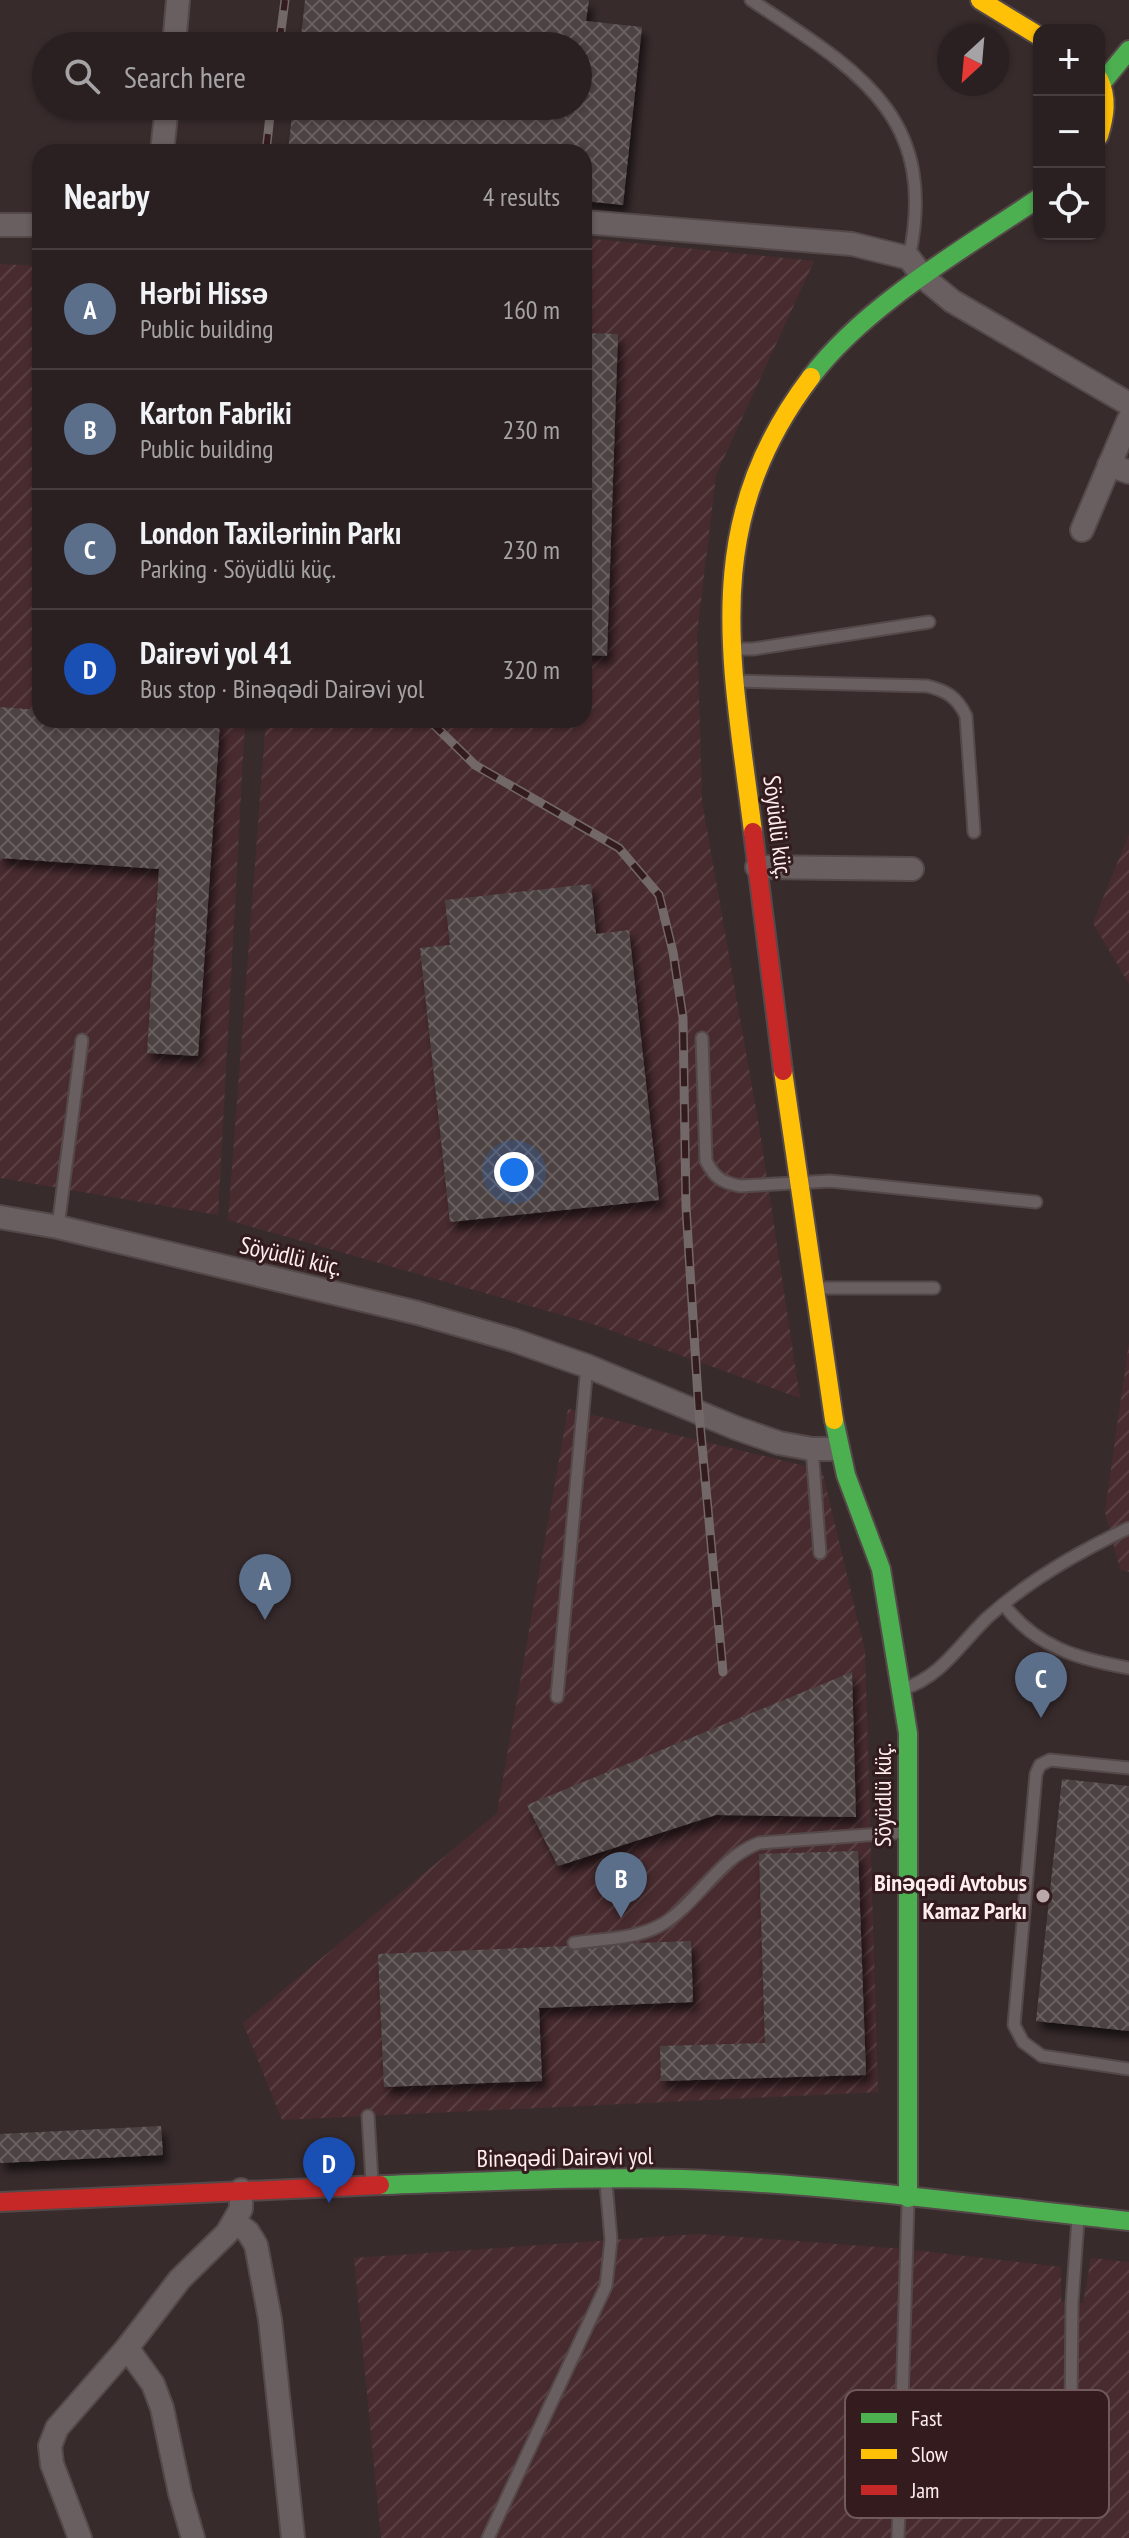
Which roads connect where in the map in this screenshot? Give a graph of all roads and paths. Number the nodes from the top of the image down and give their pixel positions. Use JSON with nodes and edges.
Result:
{"nodes":[{"id":1,"x":178,"y":0,"type":"edge"},
{"id":2,"x":751,"y":0,"type":"edge"},
{"id":3,"x":980,"y":0,"type":"edge"},
{"id":4,"x":175,"y":32,"type":"edge"},
{"id":5,"x":1033,"y":32,"type":"edge"},
{"id":6,"x":1129,"y":50,"type":"edge"},
{"id":7,"x":1105,"y":77,"type":"edge"},
{"id":8,"x":165,"y":120,"type":"edge"},
{"id":9,"x":163,"y":144,"type":"edge"},
{"id":10,"x":1033,"y":202,"type":"edge"},
{"id":11,"x":592,"y":223,"type":"edge"},
{"id":12,"x":0,"y":225,"type":"edge"},
{"id":13,"x":32,"y":225,"type":"edge"},
{"id":14,"x":909,"y":258,"type":"junction"},
{"id":15,"x":923,"y":277,"type":"junction"},
{"id":16,"x":1129,"y":404,"type":"edge"},
{"id":17,"x":1129,"y":419,"type":"edge"},
{"id":18,"x":1119,"y":468,"type":"edge"},
{"id":19,"x":1082,"y":530,"type":"dead end"},
{"id":20,"x":929,"y":622,"type":"dead end"},
{"id":21,"x":732,"y":649,"type":"junction"},
{"id":22,"x":735,"y":681,"type":"junction"},
{"id":23,"x":974,"y":832,"type":"dead end"},
{"id":24,"x":757,"y":867,"type":"junction"},
{"id":25,"x":912,"y":869,"type":"dead end"},
{"id":26,"x":702,"y":1038,"type":"dead end"},
{"id":27,"x":82,"y":1040,"type":"dead end"},
{"id":28,"x":799,"y":1182,"type":"junction"},
{"id":29,"x":1036,"y":1202,"type":"dead end"},
{"id":30,"x":0,"y":1217,"type":"edge"},
{"id":31,"x":58,"y":1227,"type":"junction"},
{"id":32,"x":814,"y":1288,"type":"junction"},
{"id":33,"x":934,"y":1288,"type":"dead end"},
{"id":34,"x":587,"y":1366,"type":"junction"},
{"id":35,"x":812,"y":1449,"type":"junction"},
{"id":36,"x":838,"y":1449,"type":"junction"},
{"id":37,"x":1129,"y":1528,"type":"edge"},
{"id":38,"x":820,"y":1553,"type":"dead end"},
{"id":39,"x":1004,"y":1605,"type":"junction"},
{"id":40,"x":1129,"y":1668,"type":"edge"},
{"id":41,"x":902,"y":1689,"type":"junction"},
{"id":42,"x":557,"y":1697,"type":"dead end"},
{"id":43,"x":1129,"y":1768,"type":"edge"},
{"id":44,"x":909,"y":1832,"type":"junction"},
{"id":45,"x":574,"y":1943,"type":"dead end"},
{"id":46,"x":1129,"y":2069,"type":"edge"},
{"id":47,"x":368,"y":2116,"type":"dead end"},
{"id":48,"x":606,"y":2178,"type":"junction"},
{"id":49,"x":372,"y":2186,"type":"junction"},
{"id":50,"x":241,"y":2190,"type":"junction"},
{"id":51,"x":908,"y":2198,"type":"junction"},
{"id":52,"x":0,"y":2202,"type":"edge"},
{"id":53,"x":1078,"y":2216,"type":"junction"},
{"id":54,"x":1129,"y":2221,"type":"edge"},
{"id":55,"x":235,"y":2222,"type":"junction"},
{"id":56,"x":127,"y":2348,"type":"junction"},
{"id":57,"x":902,"y":2390,"type":"edge"},
{"id":58,"x":1071,"y":2390,"type":"edge"},
{"id":59,"x":899,"y":2518,"type":"edge"},
{"id":60,"x":80,"y":2538,"type":"edge"},
{"id":61,"x":193,"y":2538,"type":"edge"},
{"id":62,"x":293,"y":2538,"type":"edge"},
{"id":63,"x":488,"y":2538,"type":"edge"},
{"id":64,"x":898,"y":2538,"type":"edge"}],
"edges":[{"from":1,"to":4,"type":"street"},
{"from":2,"to":14,"type":"lane"},
{"from":3,"to":5,"type":"street"},
{"from":6,"to":7,"type":"street"},
{"from":8,"to":9,"type":"street"},
{"from":10,"to":15,"type":"street","name":"Söyüdlü küç."},
{"from":11,"to":14,"type":"street"},
{"from":12,"to":13,"type":"street"},
{"from":14,"to":15,"type":"street"},
{"from":15,"to":16,"type":"street"},
{"from":15,"to":21,"type":"street","name":"Söyüdlü küç."},
{"from":17,"to":18,"type":"street"},
{"from":18,"to":19,"type":"street"},
{"from":20,"to":21,"type":"lane"},
{"from":21,"to":22,"type":"street","name":"Söyüdlü küç."},
{"from":22,"to":23,"type":"lane"},
{"from":22,"to":24,"type":"street","name":"Söyüdlü küç."},
{"from":24,"to":25,"type":"street"},
{"from":24,"to":28,"type":"street","name":"Söyüdlü küç."},
{"from":26,"to":28,"type":"lane"},
{"from":27,"to":31,"type":"lane"},
{"from":28,"to":29,"type":"lane"},
{"from":28,"to":32,"type":"street","name":"Söyüdlü küç."},
{"from":30,"to":31,"type":"street","name":"Söyüdlü küç."},
{"from":31,"to":34,"type":"street","name":"Söyüdlü küç."},
{"from":32,"to":33,"type":"lane"},
{"from":32,"to":36,"type":"street","name":"Söyüdlü küç."},
{"from":34,"to":35,"type":"street","name":"Söyüdlü küç."},
{"from":34,"to":42,"type":"lane"},
{"from":35,"to":36,"type":"street","name":"Söyüdlü küç."},
{"from":35,"to":38,"type":"lane"},
{"from":36,"to":41,"type":"street","name":"Söyüdlü küç."},
{"from":37,"to":39,"type":"lane"},
{"from":39,"to":40,"type":"lane"},
{"from":39,"to":41,"type":"lane"},
{"from":41,"to":44,"type":"street","name":"Söyüdlü küç."},
{"from":43,"to":46,"type":"lane"},
{"from":44,"to":45,"type":"lane"},
{"from":44,"to":51,"type":"street","name":"Söyüdlü küç."},
{"from":47,"to":49,"type":"lane"},
{"from":48,"to":49,"type":"street","name":"Binəqədi Dairəvi yol"},
{"from":48,"to":51,"type":"street","name":"Binəqədi Dairəvi yol"},
{"from":48,"to":63,"type":"lane"},
{"from":49,"to":50,"type":"street","name":"Binəqədi Dairəvi yol"},
{"from":50,"to":52,"type":"street","name":"Binəqədi Dairəvi yol"},
{"from":50,"to":55,"type":"street"},
{"from":51,"to":53,"type":"street","name":"Binəqədi Dairəvi yol"},
{"from":51,"to":57,"type":"lane"},
{"from":53,"to":54,"type":"street","name":"Binəqədi Dairəvi yol"},
{"from":53,"to":58,"type":"lane"},
{"from":55,"to":56,"type":"street"},
{"from":55,"to":62,"type":"street"},
{"from":56,"to":60,"type":"street"},
{"from":56,"to":61,"type":"street"},
{"from":59,"to":64,"type":"lane"}]}
